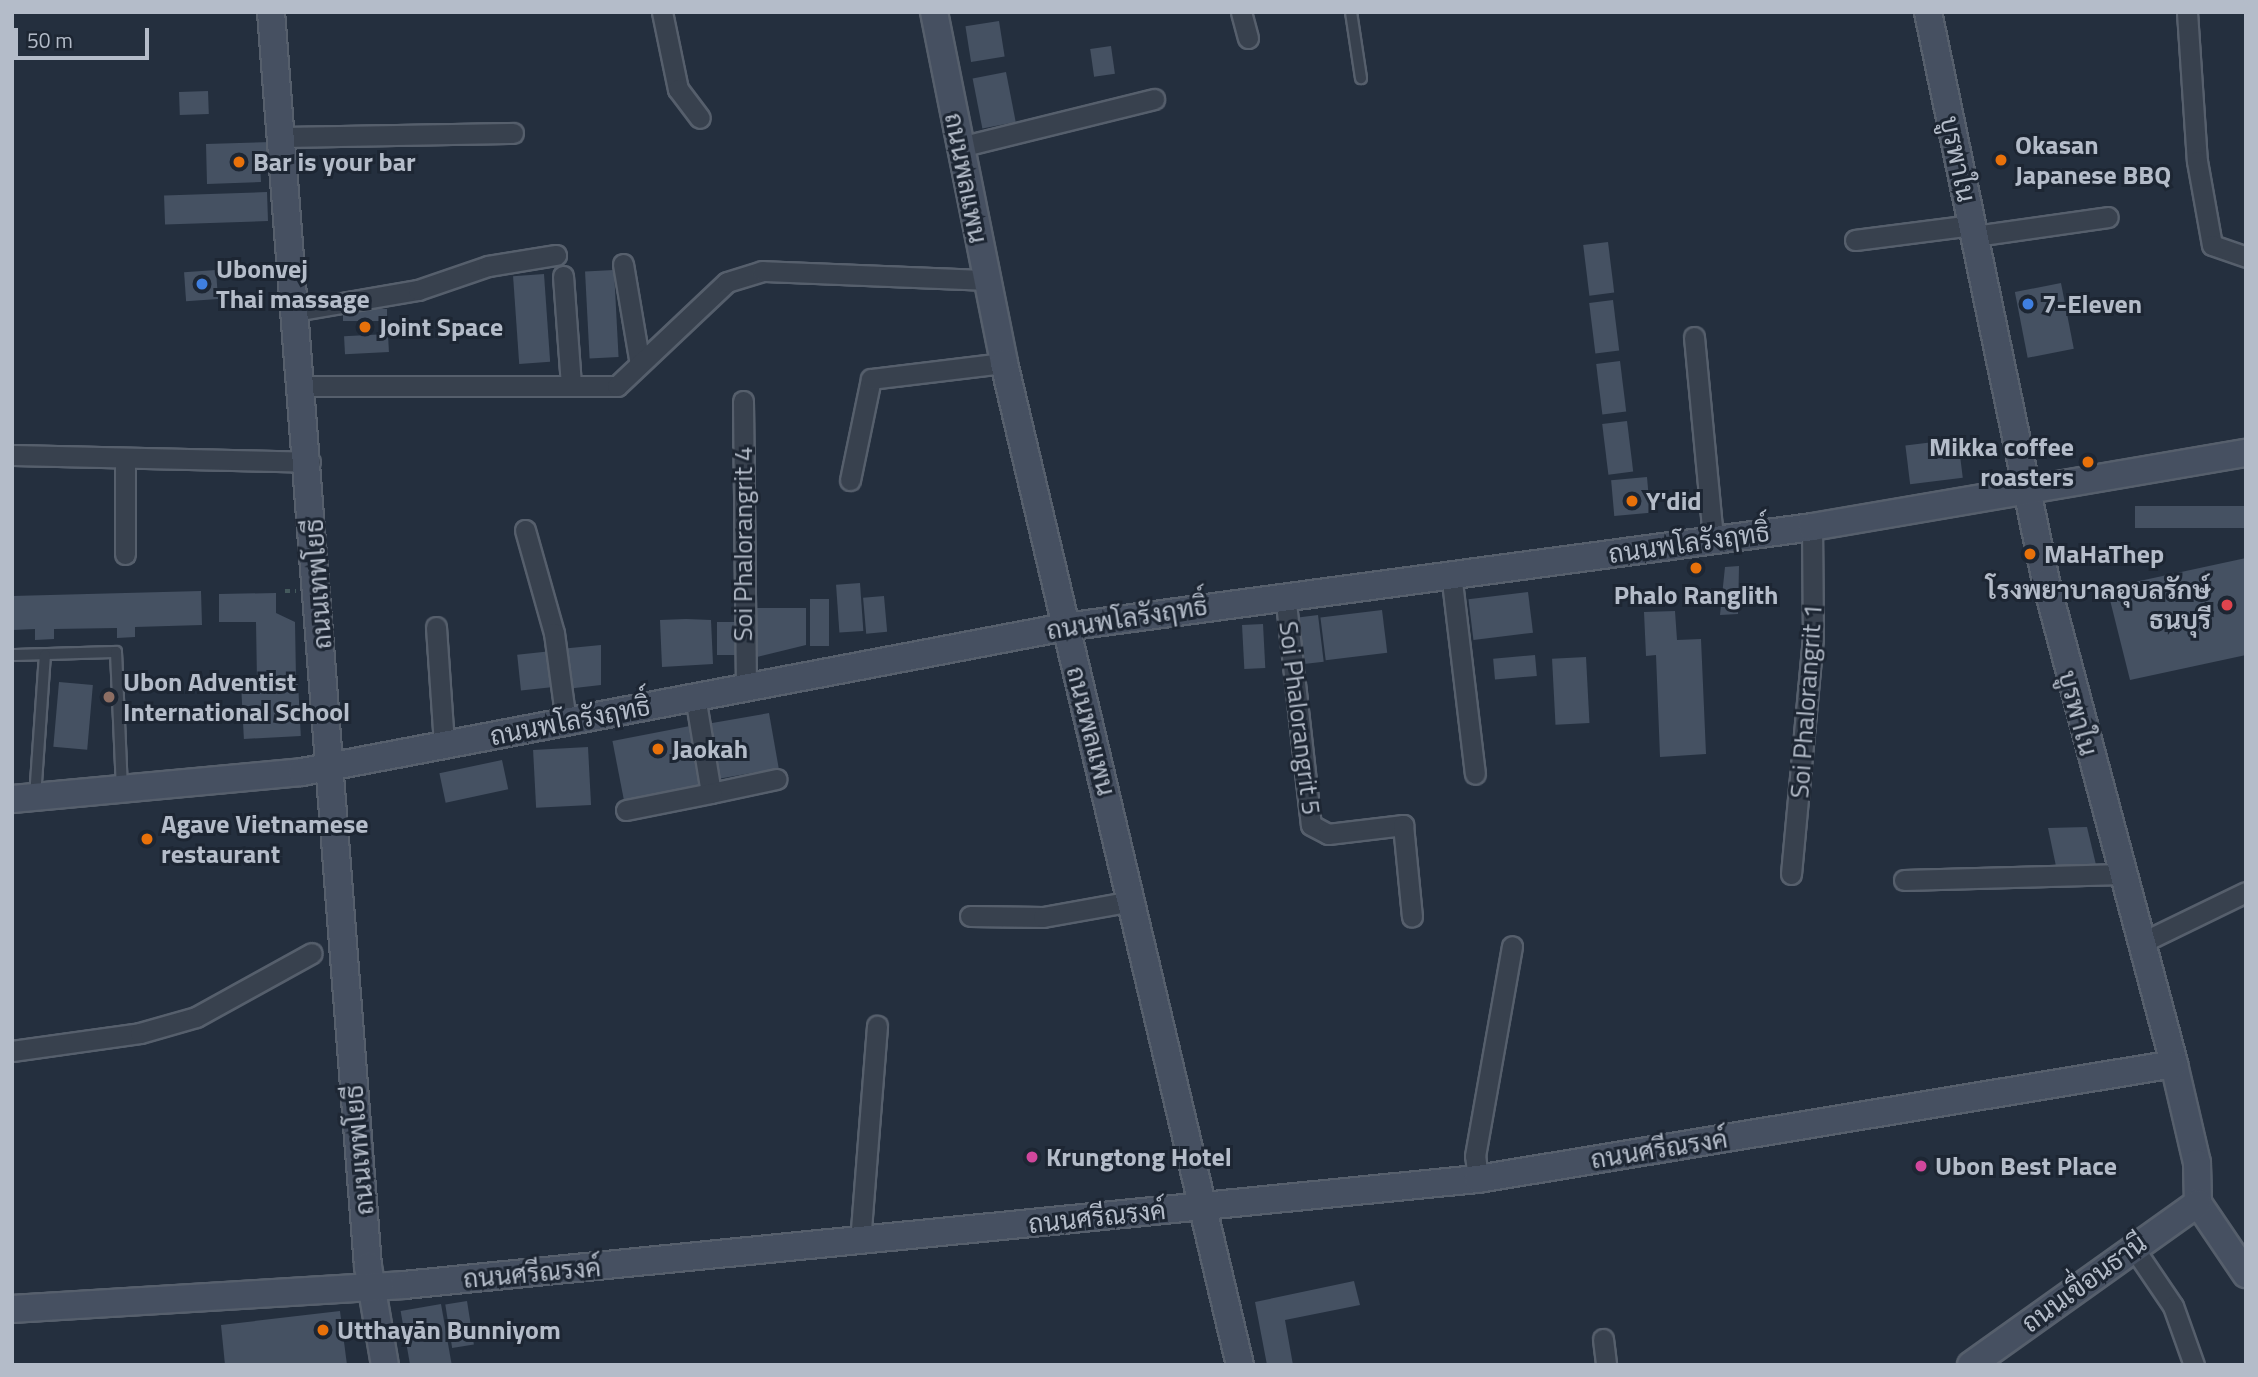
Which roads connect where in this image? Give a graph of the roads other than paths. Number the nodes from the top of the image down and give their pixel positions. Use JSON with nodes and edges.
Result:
{"nodes":[{"id":1,"x":271,"y":12,"type":"edge"},
{"id":2,"x":662,"y":12,"type":"edge"},
{"id":3,"x":934,"y":12,"type":"edge"},
{"id":4,"x":1241,"y":12,"type":"edge"},
{"id":5,"x":1351,"y":12,"type":"edge"},
{"id":6,"x":1928,"y":12,"type":"edge"},
{"id":7,"x":2187,"y":12,"type":"edge"},
{"id":8,"x":1248,"y":38,"type":"dead end"},
{"id":9,"x":1361,"y":78,"type":"dead end"},
{"id":10,"x":1154,"y":99,"type":"dead end"},
{"id":11,"x":700,"y":118,"type":"dead end"},
{"id":12,"x":513,"y":133,"type":"dead end"},
{"id":13,"x":279,"y":137,"type":"junction"},
{"id":14,"x":960,"y":148,"type":"junction"},
{"id":15,"x":2108,"y":217,"type":"dead end"},
{"id":16,"x":1973,"y":231,"type":"junction"},
{"id":17,"x":1855,"y":240,"type":"dead end"},
{"id":18,"x":556,"y":256,"type":"dead end"},
{"id":19,"x":2246,"y":257,"type":"edge"},
{"id":20,"x":623,"y":264,"type":"dead end"},
{"id":21,"x":564,"y":276,"type":"dead end"},
{"id":22,"x":986,"y":280,"type":"junction"},
{"id":23,"x":295,"y":311,"type":"junction"},
{"id":24,"x":1694,"y":337,"type":"dead end"},
{"id":25,"x":1004,"y":363,"type":"junction"},
{"id":26,"x":640,"y":364,"type":"junction"},
{"id":27,"x":302,"y":386,"type":"junction"},
{"id":28,"x":571,"y":386,"type":"junction"},
{"id":29,"x":743,"y":401,"type":"dead end"},
{"id":30,"x":2246,"y":453,"type":"edge"},
{"id":31,"x":12,"y":455,"type":"edge"},
{"id":32,"x":125,"y":458,"type":"junction"},
{"id":33,"x":310,"y":462,"type":"junction"},
{"id":34,"x":850,"y":480,"type":"dead end"},
{"id":35,"x":2027,"y":493,"type":"junction"},
{"id":36,"x":1812,"y":527,"type":"junction"},
{"id":37,"x":525,"y":530,"type":"dead end"},
{"id":38,"x":1713,"y":539,"type":"junction"},
{"id":39,"x":125,"y":554,"type":"dead end"},
{"id":40,"x":1451,"y":573,"type":"junction"},
{"id":41,"x":1285,"y":594,"type":"junction"},
{"id":42,"x":436,"y":627,"type":"dead end"},
{"id":43,"x":1065,"y":627,"type":"junction"},
{"id":44,"x":12,"y":655,"type":"edge"},
{"id":45,"x":45,"y":655,"type":"junction"},
{"id":46,"x":746,"y":686,"type":"junction"},
{"id":47,"x":695,"y":696,"type":"junction"},
{"id":48,"x":566,"y":722,"type":"junction"},
{"id":49,"x":444,"y":746,"type":"junction"},
{"id":50,"x":331,"y":766,"type":"junction"},
{"id":51,"x":1475,"y":774,"type":"dead end"},
{"id":52,"x":777,"y":779,"type":"dead end"},
{"id":53,"x":122,"y":792,"type":"junction"},
{"id":54,"x":710,"y":793,"type":"junction"},
{"id":55,"x":23,"y":798,"type":"edge"},
{"id":56,"x":626,"y":810,"type":"dead end"},
{"id":57,"x":1791,"y":874,"type":"dead end"},
{"id":58,"x":2122,"y":874,"type":"junction"},
{"id":59,"x":1904,"y":880,"type":"dead end"},
{"id":60,"x":2246,"y":892,"type":"edge"},
{"id":61,"x":1132,"y":901,"type":"junction"},
{"id":62,"x":970,"y":916,"type":"dead end"},
{"id":63,"x":1412,"y":917,"type":"dead end"},
{"id":64,"x":2143,"y":942,"type":"junction"},
{"id":65,"x":1512,"y":946,"type":"dead end"},
{"id":66,"x":312,"y":953,"type":"dead end"},
{"id":67,"x":877,"y":1026,"type":"dead end"},
{"id":68,"x":12,"y":1052,"type":"edge"},
{"id":69,"x":2174,"y":1064,"type":"junction"},
{"id":70,"x":1478,"y":1179,"type":"junction"},
{"id":71,"x":2198,"y":1203,"type":"junction"},
{"id":72,"x":1200,"y":1207,"type":"junction"},
{"id":73,"x":860,"y":1242,"type":"junction"},
{"id":74,"x":2133,"y":1247,"type":"junction"},
{"id":75,"x":2246,"y":1274,"type":"edge"},
{"id":76,"x":370,"y":1288,"type":"junction"},
{"id":77,"x":12,"y":1309,"type":"edge"},
{"id":78,"x":1603,"y":1339,"type":"dead end"},
{"id":79,"x":385,"y":1365,"type":"edge"},
{"id":80,"x":1240,"y":1365,"type":"edge"},
{"id":81,"x":1606,"y":1365,"type":"edge"},
{"id":82,"x":1971,"y":1365,"type":"edge"},
{"id":83,"x":2194,"y":1365,"type":"edge"}],
"edges":[{"from":1,"to":13,"type":"street","name":"ถนนเทพโยธี"},
{"from":2,"to":11,"type":"street"},
{"from":3,"to":14,"type":"street","name":"ถนนพลแพน"},
{"from":4,"to":8,"type":"street"},
{"from":5,"to":9,"type":"lane"},
{"from":6,"to":16,"type":"street","name":"บูรพาใน"},
{"from":7,"to":19,"type":"street"},
{"from":10,"to":14,"type":"street"},
{"from":12,"to":13,"type":"street"},
{"from":13,"to":23,"type":"street","name":"ถนนเทพโยธี"},
{"from":14,"to":22,"type":"street","name":"ถนนพลแพน"},
{"from":15,"to":16,"type":"street"},
{"from":16,"to":17,"type":"street"},
{"from":16,"to":35,"type":"street","name":"บูรพาใน"},
{"from":18,"to":23,"type":"street"},
{"from":20,"to":26,"type":"street"},
{"from":21,"to":28,"type":"street"},
{"from":22,"to":25,"type":"street","name":"ถนนพลแพน"},
{"from":22,"to":26,"type":"street"},
{"from":23,"to":27,"type":"street","name":"ถนนเทพโยธี"},
{"from":24,"to":38,"type":"street"},
{"from":25,"to":34,"type":"street"},
{"from":25,"to":43,"type":"street","name":"ถนนพลแพน"},
{"from":26,"to":28,"type":"street"},
{"from":27,"to":28,"type":"street"},
{"from":27,"to":33,"type":"street","name":"ถนนเทพโยธี"},
{"from":29,"to":46,"type":"street","name":"Soi Phalorangrit 4"},
{"from":30,"to":35,"type":"street","name":"ถนนพโลรังฤทธิ์"},
{"from":31,"to":32,"type":"street"},
{"from":32,"to":33,"type":"street"},
{"from":32,"to":39,"type":"street"},
{"from":33,"to":50,"type":"street","name":"ถนนเทพโยธี"},
{"from":35,"to":36,"type":"street","name":"ถนนพโลรังฤทธิ์"},
{"from":35,"to":58,"type":"street","name":"บูรพาใน"},
{"from":36,"to":38,"type":"street","name":"ถนนพโลรังฤทธิ์"},
{"from":36,"to":57,"type":"street","name":"Soi Phalorangrit 1"},
{"from":37,"to":48,"type":"street"},
{"from":38,"to":40,"type":"street","name":"ถนนพโลรังฤทธิ์"},
{"from":40,"to":41,"type":"street","name":"ถนนพโลรังฤทธิ์"},
{"from":40,"to":51,"type":"street"},
{"from":41,"to":43,"type":"street","name":"ถนนพโลรังฤทธิ์"},
{"from":41,"to":63,"type":"street","name":"Soi Phalorangrit 5"},
{"from":42,"to":49,"type":"street"},
{"from":43,"to":46,"type":"street","name":"ถนนพโลรังฤทธิ์"},
{"from":43,"to":61,"type":"street","name":"ถนนพลแพน"},
{"from":44,"to":45,"type":"lane"},
{"from":45,"to":53,"type":"lane"},
{"from":45,"to":55,"type":"lane"},
{"from":46,"to":47,"type":"street","name":"ถนนพโลรังฤทธิ์"},
{"from":47,"to":48,"type":"street","name":"ถนนพโลรังฤทธิ์"},
{"from":47,"to":54,"type":"street"},
{"from":48,"to":49,"type":"street","name":"ถนนพโลรังฤทธิ์"},
{"from":49,"to":50,"type":"street","name":"ถนนพโลรังฤทธิ์"},
{"from":50,"to":53,"type":"street","name":"ถนนพโลรังฤทธิ์"},
{"from":50,"to":76,"type":"street","name":"ถนนเทพโยธี"},
{"from":52,"to":54,"type":"street"},
{"from":53,"to":55,"type":"street","name":"ถนนพโลรังฤทธิ์"},
{"from":54,"to":56,"type":"street"},
{"from":58,"to":59,"type":"street"},
{"from":58,"to":64,"type":"street","name":"บูรพาใน"},
{"from":60,"to":64,"type":"street"},
{"from":61,"to":62,"type":"street"},
{"from":61,"to":72,"type":"street","name":"ถนนพลแพน"},
{"from":64,"to":69,"type":"street","name":"บูรพาใน"},
{"from":65,"to":70,"type":"street"},
{"from":66,"to":68,"type":"street"},
{"from":67,"to":73,"type":"street"},
{"from":69,"to":70,"type":"street","name":"ถนนศรีณรงค์"},
{"from":69,"to":71,"type":"street","name":"บูรพาใน"},
{"from":70,"to":72,"type":"street","name":"ถนนศรีณรงค์"},
{"from":71,"to":74,"type":"street","name":"ถนนเขื่อนธานี"},
{"from":71,"to":75,"type":"street"},
{"from":72,"to":73,"type":"street","name":"ถนนศรีณรงค์"},
{"from":72,"to":80,"type":"street","name":"ถนนพลแพน"},
{"from":73,"to":76,"type":"street","name":"ถนนศรีณรงค์"},
{"from":74,"to":82,"type":"street","name":"ถนนเขื่อนธานี"},
{"from":74,"to":83,"type":"street"},
{"from":76,"to":77,"type":"street","name":"ถนนศรีณรงค์"},
{"from":76,"to":79,"type":"street","name":"ถนนเทพโยธี"},
{"from":78,"to":81,"type":"street"}]}
